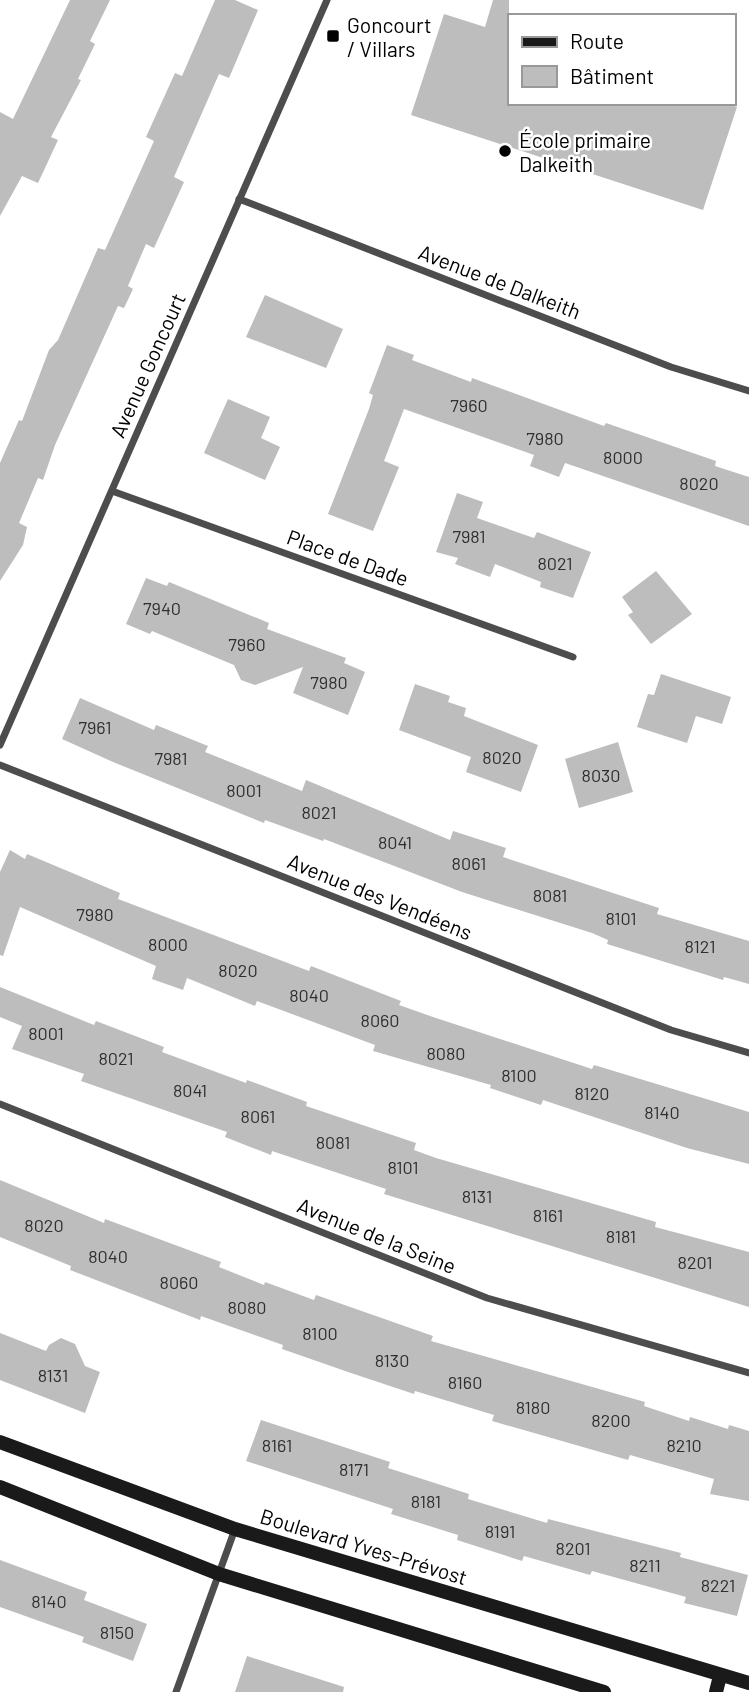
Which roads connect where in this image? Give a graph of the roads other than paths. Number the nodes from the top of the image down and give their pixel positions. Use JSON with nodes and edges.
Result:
{"nodes":[{"id":1,"x":327,"y":0,"type":"edge"},
{"id":2,"x":239,"y":199,"type":"junction"},
{"id":3,"x":749,"y":391,"type":"edge"},
{"id":4,"x":112,"y":491,"type":"junction"},
{"id":5,"x":573,"y":657,"type":"dead end"},
{"id":6,"x":0,"y":745,"type":"edge"},
{"id":7,"x":0,"y":765,"type":"edge"},
{"id":8,"x":749,"y":1053,"type":"edge"},
{"id":9,"x":0,"y":1104,"type":"edge"},
{"id":10,"x":749,"y":1373,"type":"edge"},
{"id":11,"x":0,"y":1442,"type":"edge"},
{"id":12,"x":0,"y":1487,"type":"edge"},
{"id":13,"x":235,"y":1529,"type":"junction"},
{"id":14,"x":219,"y":1573,"type":"junction"},
{"id":15,"x":720,"y":1676,"type":"junction"},
{"id":16,"x":749,"y":1683,"type":"edge"},
{"id":17,"x":176,"y":1692,"type":"edge"},
{"id":18,"x":604,"y":1692,"type":"edge"},
{"id":19,"x":716,"y":1692,"type":"edge"}],
"edges":[{"from":1,"to":2,"type":"street","name":"Avenue Goncourt"},
{"from":2,"to":3,"type":"street","name":"Avenue de Dalkeith"},
{"from":2,"to":4,"type":"street","name":"Avenue Goncourt"},
{"from":4,"to":5,"type":"street","name":"Place de Dade"},
{"from":4,"to":6,"type":"street","name":"Avenue Goncourt"},
{"from":7,"to":8,"type":"street","name":"Avenue des Vendéens"},
{"from":9,"to":10,"type":"street","name":"Avenue de la Seine"},
{"from":11,"to":13,"type":"street","name":"Boulevard Yves-Prévost"},
{"from":12,"to":14,"type":"street"},
{"from":13,"to":14,"type":"street"},
{"from":13,"to":15,"type":"street","name":"Boulevard Yves-Prévost"},
{"from":14,"to":17,"type":"street"},
{"from":14,"to":18,"type":"street"},
{"from":15,"to":16,"type":"street","name":"Boulevard Yves-Prévost"},
{"from":15,"to":19,"type":"street"}]}
